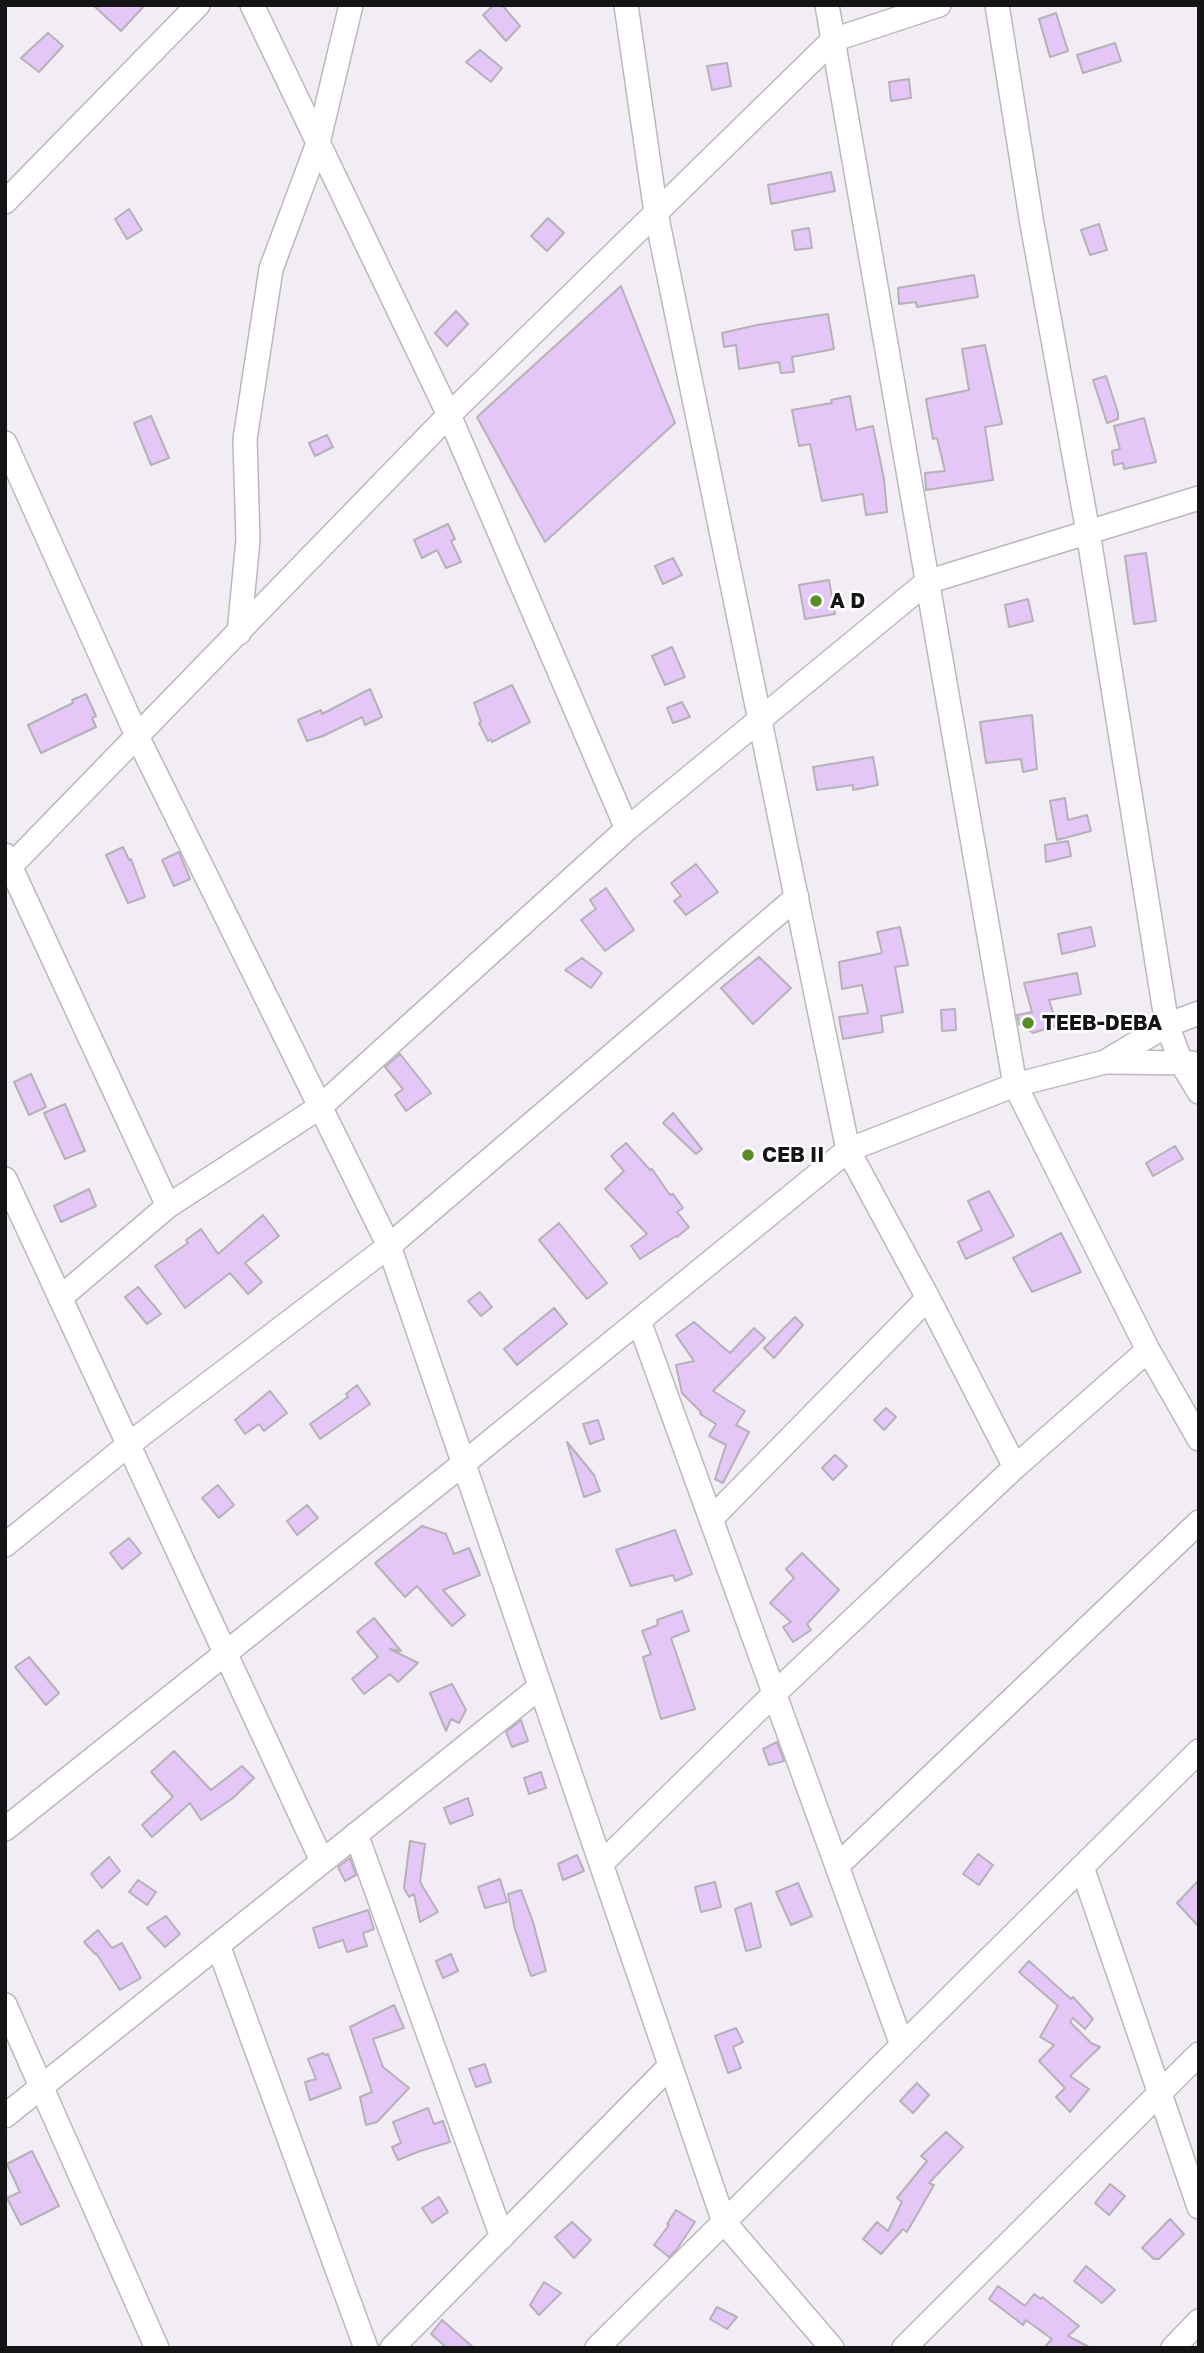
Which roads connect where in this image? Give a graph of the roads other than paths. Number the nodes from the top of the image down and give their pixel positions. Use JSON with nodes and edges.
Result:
{"nodes":[{"id":1,"x":198,"y":5,"type":"edge"},
{"id":2,"x":252,"y":5,"type":"edge"},
{"id":3,"x":352,"y":5,"type":"edge"},
{"id":4,"x":626,"y":5,"type":"edge"},
{"id":5,"x":827,"y":5,"type":"edge"},
{"id":6,"x":939,"y":5,"type":"edge"},
{"id":7,"x":997,"y":5,"type":"edge"},
{"id":8,"x":833,"y":40,"type":"junction"},
{"id":9,"x":318,"y":142,"type":"junction"},
{"id":10,"x":5,"y":202,"type":"edge"},
{"id":11,"x":656,"y":213,"type":"junction"},
{"id":12,"x":449,"y":415,"type":"junction"},
{"id":13,"x":5,"y":443,"type":"edge"},
{"id":14,"x":1199,"y":498,"type":"edge"},
{"id":15,"x":1088,"y":532,"type":"junction"},
{"id":16,"x":927,"y":582,"type":"junction"},
{"id":17,"x":239,"y":632,"type":"junction"},
{"id":18,"x":761,"y":720,"type":"junction"},
{"id":19,"x":138,"y":737,"type":"junction"},
{"id":20,"x":626,"y":829,"type":"junction"},
{"id":21,"x":7,"y":864,"type":"edge"},
{"id":22,"x":797,"y":897,"type":"junction"},
{"id":23,"x":1199,"y":1013,"type":"edge"},
{"id":24,"x":1167,"y":1025,"type":"junction"},
{"id":25,"x":1105,"y":1062,"type":"junction"},
{"id":26,"x":1190,"y":1062,"type":"edge"},
{"id":27,"x":1015,"y":1085,"type":"junction"},
{"id":28,"x":1199,"y":1092,"type":"edge"},
{"id":29,"x":320,"y":1107,"type":"junction"},
{"id":30,"x":848,"y":1150,"type":"junction"},
{"id":31,"x":5,"y":1179,"type":"edge"},
{"id":32,"x":168,"y":1206,"type":"junction"},
{"id":33,"x":389,"y":1246,"type":"junction"},
{"id":34,"x":60,"y":1298,"type":"junction"},
{"id":35,"x":928,"y":1298,"type":"junction"},
{"id":36,"x":639,"y":1321,"type":"junction"},
{"id":37,"x":1148,"y":1350,"type":"junction"},
{"id":38,"x":1199,"y":1439,"type":"edge"},
{"id":39,"x":128,"y":1445,"type":"junction"},
{"id":40,"x":463,"y":1464,"type":"junction"},
{"id":41,"x":1015,"y":1467,"type":"junction"},
{"id":42,"x":711,"y":1519,"type":"junction"},
{"id":43,"x":1199,"y":1522,"type":"edge"},
{"id":44,"x":5,"y":1545,"type":"edge"},
{"id":45,"x":226,"y":1654,"type":"junction"},
{"id":46,"x":540,"y":1687,"type":"junction"},
{"id":47,"x":774,"y":1693,"type":"junction"},
{"id":48,"x":1199,"y":1751,"type":"edge"},
{"id":49,"x":5,"y":1829,"type":"edge"},
{"id":50,"x":356,"y":1835,"type":"junction"},
{"id":51,"x":322,"y":1861,"type":"junction"},
{"id":52,"x":601,"y":1864,"type":"junction"},
{"id":53,"x":837,"y":1866,"type":"junction"},
{"id":54,"x":1082,"y":1867,"type":"junction"},
{"id":55,"x":218,"y":1945,"type":"junction"},
{"id":56,"x":5,"y":2005,"type":"edge"},
{"id":57,"x":902,"y":2045,"type":"junction"},
{"id":58,"x":1199,"y":2054,"type":"edge"},
{"id":59,"x":670,"y":2066,"type":"junction"},
{"id":60,"x":41,"y":2087,"type":"junction"},
{"id":61,"x":1159,"y":2093,"type":"junction"},
{"id":62,"x":5,"y":2116,"type":"edge"},
{"id":63,"x":1199,"y":2207,"type":"edge"},
{"id":64,"x":724,"y":2222,"type":"junction"},
{"id":65,"x":502,"y":2237,"type":"junction"},
{"id":66,"x":1199,"y":2321,"type":"edge"},
{"id":67,"x":157,"y":2348,"type":"edge"},
{"id":68,"x":366,"y":2348,"type":"edge"},
{"id":69,"x":392,"y":2348,"type":"edge"},
{"id":70,"x":597,"y":2348,"type":"edge"},
{"id":71,"x":832,"y":2348,"type":"edge"},
{"id":72,"x":904,"y":2348,"type":"edge"},
{"id":73,"x":1173,"y":2348,"type":"edge"}],
"edges":[{"from":1,"to":10,"type":"street"},
{"from":2,"to":9,"type":"street"},
{"from":3,"to":9,"type":"street"},
{"from":4,"to":11,"type":"street"},
{"from":5,"to":8,"type":"street"},
{"from":6,"to":8,"type":"street"},
{"from":7,"to":15,"type":"street"},
{"from":8,"to":11,"type":"street"},
{"from":8,"to":16,"type":"street"},
{"from":9,"to":12,"type":"street"},
{"from":9,"to":17,"type":"street"},
{"from":11,"to":12,"type":"street"},
{"from":11,"to":18,"type":"street"},
{"from":12,"to":17,"type":"street"},
{"from":12,"to":20,"type":"street"},
{"from":13,"to":19,"type":"street"},
{"from":14,"to":15,"type":"street"},
{"from":15,"to":16,"type":"street"},
{"from":15,"to":24,"type":"street"},
{"from":16,"to":18,"type":"street"},
{"from":16,"to":27,"type":"street"},
{"from":17,"to":19,"type":"street"},
{"from":18,"to":20,"type":"street"},
{"from":18,"to":22,"type":"street"},
{"from":19,"to":21,"type":"street"},
{"from":19,"to":29,"type":"street"},
{"from":20,"to":29,"type":"street"},
{"from":21,"to":32,"type":"street"},
{"from":22,"to":30,"type":"street"},
{"from":22,"to":33,"type":"street"},
{"from":23,"to":24,"type":"street"},
{"from":24,"to":25,"type":"street"},
{"from":24,"to":26,"type":"street"},
{"from":25,"to":26,"type":"street"},
{"from":25,"to":27,"type":"street"},
{"from":26,"to":28,"type":"street"},
{"from":27,"to":30,"type":"street"},
{"from":27,"to":37,"type":"street"},
{"from":29,"to":32,"type":"street"},
{"from":29,"to":33,"type":"street"},
{"from":30,"to":35,"type":"street"},
{"from":30,"to":36,"type":"street"},
{"from":31,"to":34,"type":"street"},
{"from":32,"to":34,"type":"street"},
{"from":33,"to":39,"type":"street"},
{"from":33,"to":40,"type":"street"},
{"from":34,"to":39,"type":"street"},
{"from":35,"to":41,"type":"street"},
{"from":35,"to":42,"type":"street"},
{"from":36,"to":40,"type":"street"},
{"from":36,"to":42,"type":"street"},
{"from":37,"to":38,"type":"street"},
{"from":37,"to":41,"type":"street"},
{"from":39,"to":44,"type":"street"},
{"from":39,"to":45,"type":"street"},
{"from":40,"to":45,"type":"street"},
{"from":40,"to":46,"type":"street"},
{"from":41,"to":47,"type":"street"},
{"from":42,"to":47,"type":"street"},
{"from":43,"to":53,"type":"street"},
{"from":45,"to":49,"type":"street"},
{"from":45,"to":51,"type":"street"},
{"from":46,"to":50,"type":"street"},
{"from":46,"to":52,"type":"street"},
{"from":47,"to":52,"type":"street"},
{"from":47,"to":53,"type":"street"},
{"from":48,"to":54,"type":"street"},
{"from":50,"to":51,"type":"street"},
{"from":50,"to":65,"type":"street"},
{"from":51,"to":55,"type":"street"},
{"from":52,"to":59,"type":"street"},
{"from":53,"to":57,"type":"street"},
{"from":54,"to":57,"type":"street"},
{"from":54,"to":61,"type":"street"},
{"from":55,"to":60,"type":"street"},
{"from":55,"to":68,"type":"street"},
{"from":56,"to":60,"type":"street"},
{"from":57,"to":64,"type":"street"},
{"from":58,"to":61,"type":"street"},
{"from":59,"to":64,"type":"street"},
{"from":59,"to":65,"type":"street"},
{"from":60,"to":62,"type":"street"},
{"from":60,"to":67,"type":"street"},
{"from":61,"to":63,"type":"street"},
{"from":61,"to":72,"type":"street"},
{"from":64,"to":70,"type":"street"},
{"from":64,"to":71,"type":"street"},
{"from":65,"to":69,"type":"street"},
{"from":66,"to":73,"type":"street"}]}
